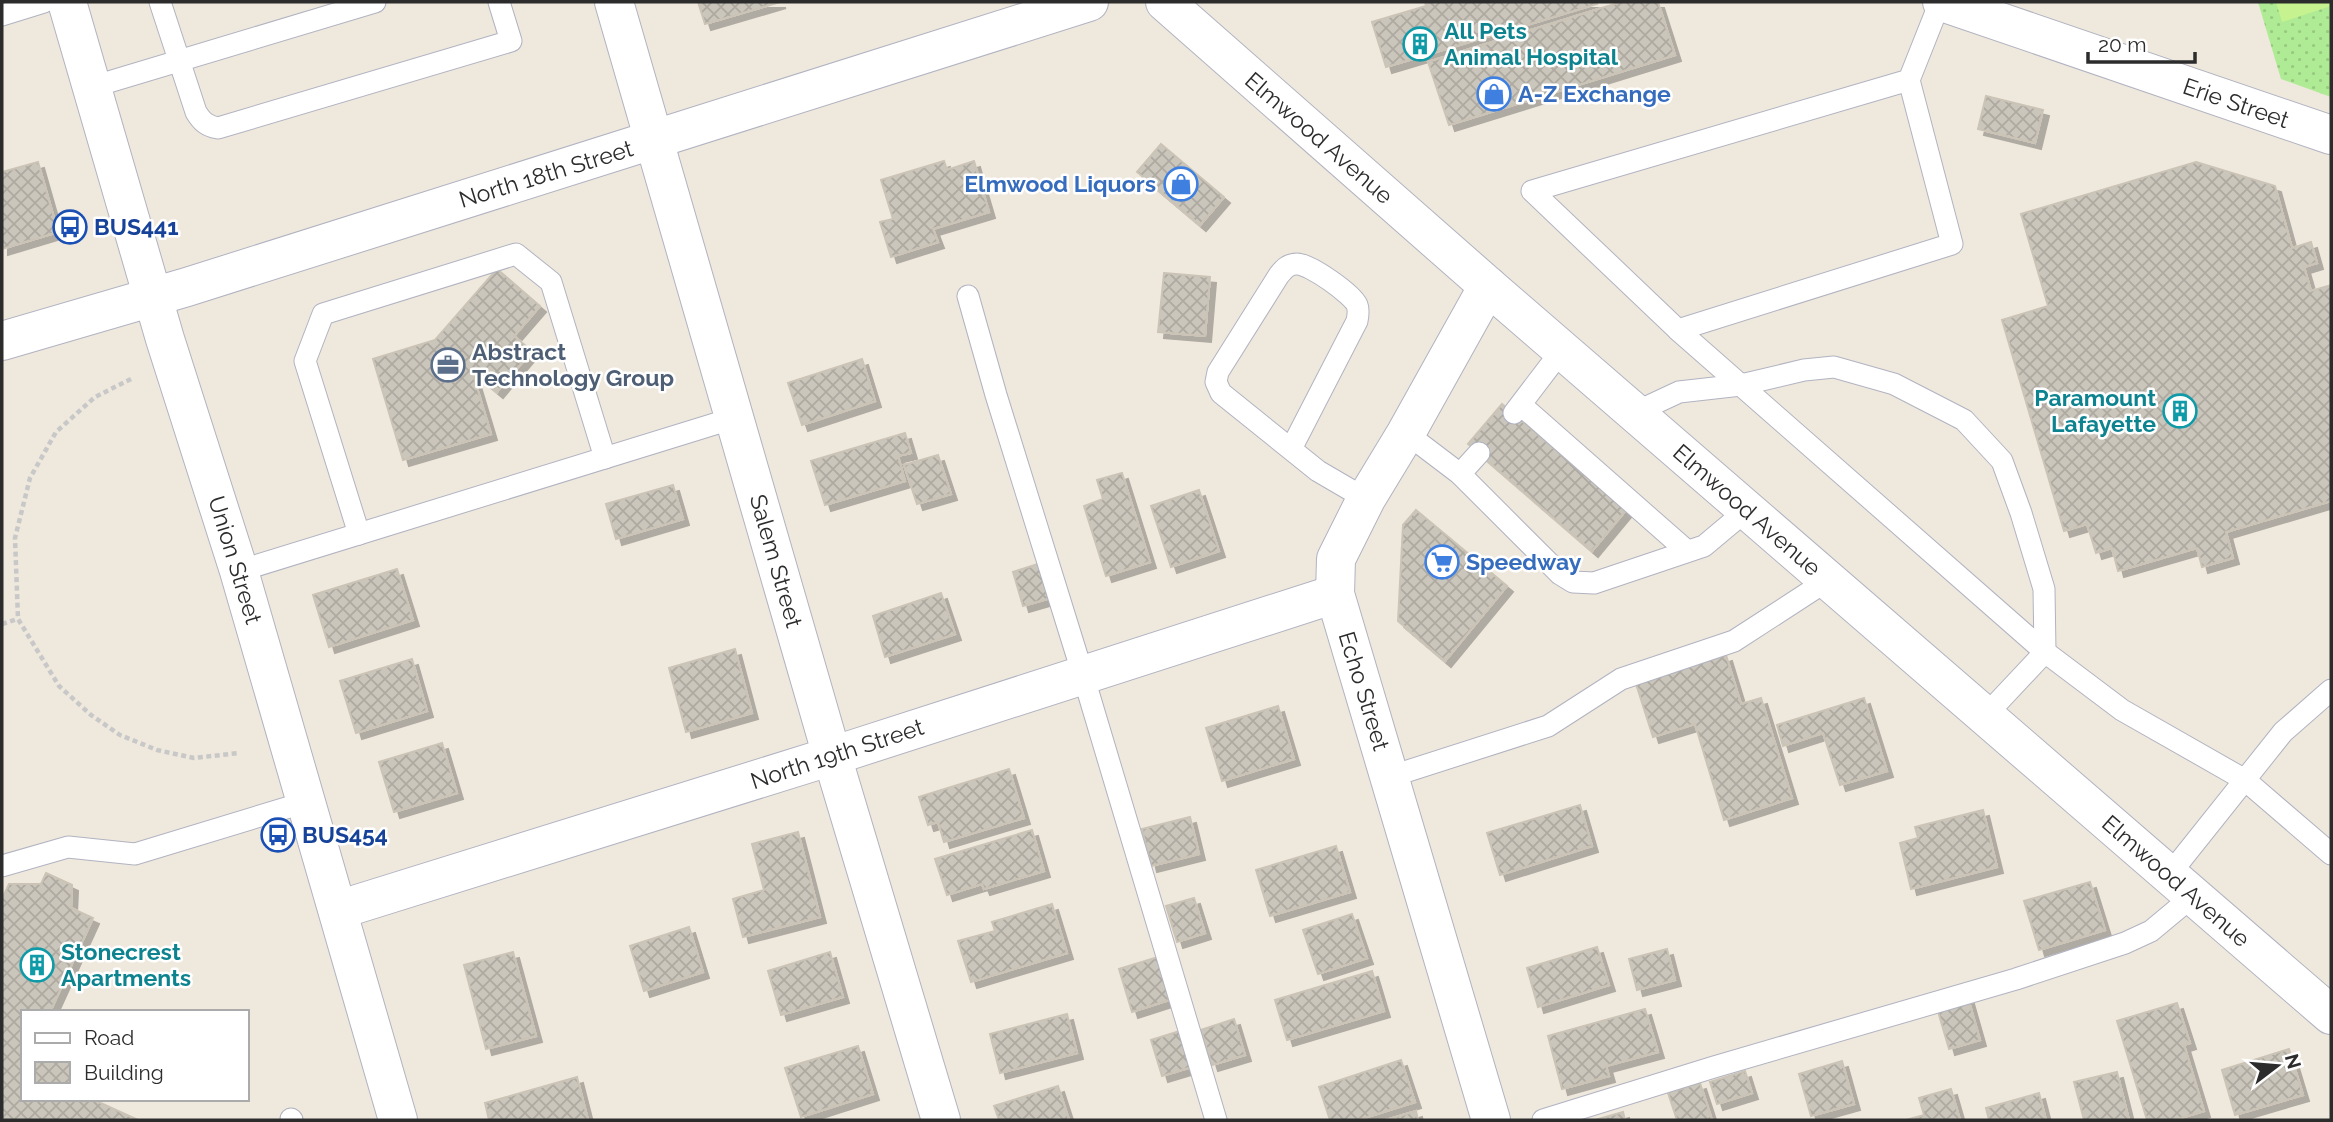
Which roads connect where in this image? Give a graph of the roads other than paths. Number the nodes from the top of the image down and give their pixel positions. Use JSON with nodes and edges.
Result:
{"nodes":[{"id":1,"x":44,"y":2,"type":"edge"},
{"id":2,"x":67,"y":2,"type":"edge"},
{"id":3,"x":160,"y":2,"type":"edge"},
{"id":4,"x":375,"y":2,"type":"edge"},
{"id":5,"x":499,"y":2,"type":"edge"},
{"id":6,"x":614,"y":2,"type":"edge"},
{"id":7,"x":1089,"y":2,"type":"edge"},
{"id":8,"x":1165,"y":2,"type":"edge"},
{"id":9,"x":1941,"y":2,"type":"edge"},
{"id":10,"x":2,"y":15,"type":"edge"},
{"id":11,"x":181,"y":60,"type":"junction"},
{"id":12,"x":1909,"y":80,"type":"junction"},
{"id":13,"x":92,"y":87,"type":"junction"},
{"id":14,"x":2331,"y":135,"type":"edge"},
{"id":15,"x":654,"y":140,"type":"junction"},
{"id":16,"x":1488,"y":286,"type":"junction"},
{"id":17,"x":968,"y":296,"type":"dead end"},
{"id":18,"x":153,"y":297,"type":"junction"},
{"id":19,"x":1678,"y":330,"type":"junction"},
{"id":20,"x":2,"y":341,"type":"edge"},
{"id":21,"x":1562,"y":350,"type":"junction"},
{"id":22,"x":1741,"y":385,"type":"junction"},
{"id":23,"x":1634,"y":413,"type":"junction"},
{"id":24,"x":734,"y":418,"type":"junction"},
{"id":25,"x":1406,"y":433,"type":"junction"},
{"id":26,"x":1291,"y":449,"type":"junction"},
{"id":27,"x":1479,"y":453,"type":"dead end"},
{"id":28,"x":605,"y":458,"type":"junction"},
{"id":29,"x":1460,"y":474,"type":"junction"},
{"id":30,"x":1366,"y":499,"type":"junction"},
{"id":31,"x":1747,"y":510,"type":"junction"},
{"id":32,"x":359,"y":534,"type":"junction"},
{"id":33,"x":1687,"y":551,"type":"junction"},
{"id":34,"x":239,"y":571,"type":"junction"},
{"id":35,"x":1828,"y":580,"type":"junction"},
{"id":36,"x":1335,"y":594,"type":"junction"},
{"id":37,"x":2045,"y":652,"type":"junction"},
{"id":38,"x":1083,"y":675,"type":"junction"},
{"id":39,"x":2331,"y":690,"type":"edge"},
{"id":40,"x":1985,"y":716,"type":"junction"},
{"id":41,"x":832,"y":756,"type":"junction"},
{"id":42,"x":1389,"y":777,"type":"junction"},
{"id":43,"x":2245,"y":780,"type":"junction"},
{"id":44,"x":306,"y":802,"type":"junction"},
{"id":45,"x":2331,"y":854,"type":"edge"},
{"id":46,"x":2,"y":866,"type":"edge"},
{"id":47,"x":2181,"y":886,"type":"junction"},
{"id":48,"x":338,"y":910,"type":"junction"},
{"id":49,"x":2331,"y":1015,"type":"edge"},
{"id":50,"x":398,"y":1120,"type":"edge"},
{"id":51,"x":941,"y":1120,"type":"edge"},
{"id":52,"x":1216,"y":1120,"type":"edge"},
{"id":53,"x":1491,"y":1120,"type":"edge"},
{"id":54,"x":1544,"y":1120,"type":"edge"}],
"edges":[{"from":1,"to":10,"type":"lane"},
{"from":2,"to":13,"type":"main road","name":"Union Street"},
{"from":3,"to":11,"type":"lane"},
{"from":4,"to":11,"type":"lane"},
{"from":5,"to":11,"type":"lane"},
{"from":6,"to":15,"type":"main road","name":"Salem Street"},
{"from":7,"to":15,"type":"main road","name":"North 18th Street"},
{"from":8,"to":16,"type":"main road","name":"Elmwood Avenue"},
{"from":9,"to":12,"type":"lane"},
{"from":9,"to":14,"type":"main road","name":"Erie Street"},
{"from":11,"to":13,"type":"lane"},
{"from":12,"to":19,"type":"lane"},
{"from":12,"to":19,"type":"lane"},
{"from":13,"to":18,"type":"main road","name":"Union Street"},
{"from":15,"to":18,"type":"main road","name":"North 18th Street"},
{"from":15,"to":24,"type":"main road","name":"Salem Street"},
{"from":16,"to":21,"type":"main road","name":"Elmwood Avenue"},
{"from":16,"to":25,"type":"main road","name":"Echo Street"},
{"from":17,"to":38,"type":"lane"},
{"from":18,"to":20,"type":"main road","name":"North 18th Street"},
{"from":18,"to":34,"type":"main road","name":"Union Street"},
{"from":19,"to":22,"type":"lane"},
{"from":21,"to":23,"type":"main road","name":"Elmwood Avenue"},
{"from":21,"to":33,"type":"lane"},
{"from":22,"to":23,"type":"lane"},
{"from":22,"to":37,"type":"lane"},
{"from":22,"to":37,"type":"lane"},
{"from":23,"to":31,"type":"main road","name":"Elmwood Avenue"},
{"from":24,"to":28,"type":"lane"},
{"from":24,"to":41,"type":"main road","name":"Salem Street"},
{"from":25,"to":29,"type":"lane"},
{"from":25,"to":30,"type":"main road","name":"Echo Street"},
{"from":26,"to":26,"type":"lane"},
{"from":26,"to":30,"type":"lane"},
{"from":27,"to":29,"type":"lane"},
{"from":28,"to":32,"type":"lane"},
{"from":28,"to":32,"type":"lane"},
{"from":29,"to":33,"type":"lane"},
{"from":30,"to":36,"type":"main road","name":"Echo Street"},
{"from":31,"to":33,"type":"lane"},
{"from":31,"to":35,"type":"main road","name":"Elmwood Avenue"},
{"from":32,"to":34,"type":"lane"},
{"from":34,"to":44,"type":"main road","name":"Union Street"},
{"from":35,"to":40,"type":"main road","name":"Elmwood Avenue"},
{"from":35,"to":42,"type":"lane"},
{"from":36,"to":38,"type":"main road","name":"North 19th Street"},
{"from":36,"to":42,"type":"main road","name":"Echo Street"},
{"from":37,"to":40,"type":"lane"},
{"from":37,"to":43,"type":"lane"},
{"from":38,"to":41,"type":"main road","name":"North 19th Street"},
{"from":38,"to":52,"type":"lane"},
{"from":39,"to":43,"type":"lane"},
{"from":40,"to":47,"type":"main road","name":"Elmwood Avenue"},
{"from":41,"to":48,"type":"main road","name":"North 19th Street"},
{"from":41,"to":51,"type":"main road","name":"Salem Street"},
{"from":42,"to":53,"type":"main road","name":"Echo Street"},
{"from":43,"to":45,"type":"lane"},
{"from":43,"to":47,"type":"lane"},
{"from":44,"to":46,"type":"lane"},
{"from":44,"to":48,"type":"main road","name":"Union Street"},
{"from":47,"to":49,"type":"main road","name":"Elmwood Avenue"},
{"from":47,"to":54,"type":"lane"},
{"from":48,"to":50,"type":"main road","name":"Union Street"}]}
